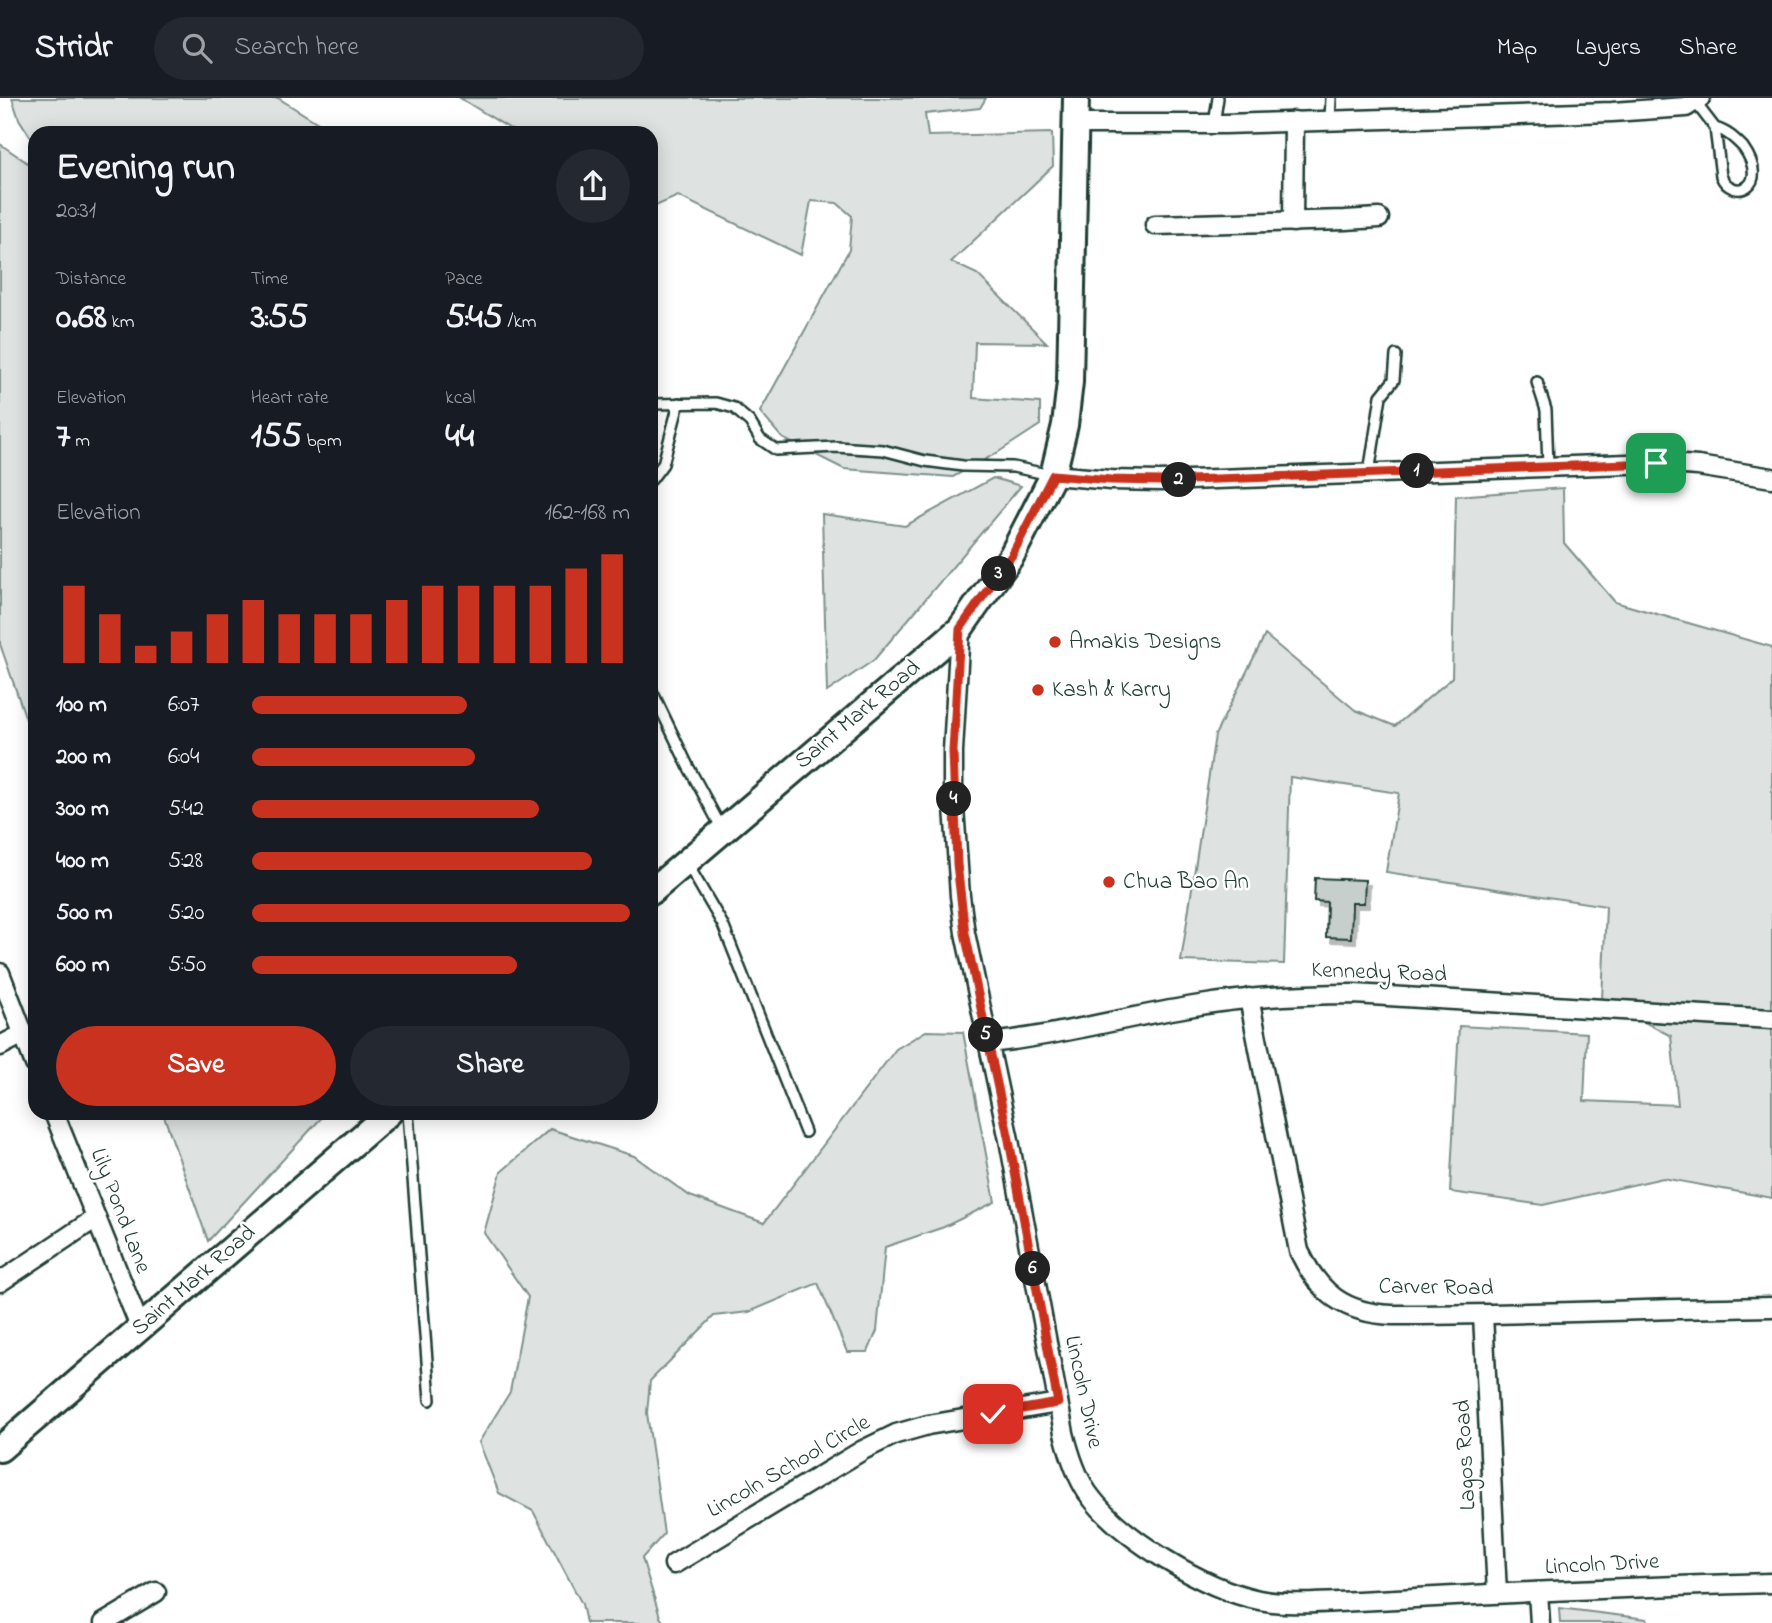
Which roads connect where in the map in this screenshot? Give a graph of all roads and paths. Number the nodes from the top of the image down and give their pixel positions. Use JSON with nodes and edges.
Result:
{"nodes":[{"id":1,"x":1076,"y":98,"type":"edge"},
{"id":2,"x":1219,"y":98,"type":"edge"},
{"id":3,"x":1331,"y":98,"type":"edge"},
{"id":4,"x":1697,"y":100,"type":"edge"},
{"id":5,"x":1330,"y":120,"type":"junction"},
{"id":6,"x":1294,"y":121,"type":"junction"},
{"id":7,"x":1075,"y":124,"type":"junction"},
{"id":8,"x":1213,"y":124,"type":"junction"},
{"id":9,"x":1715,"y":128,"type":"junction"},
{"id":10,"x":1379,"y":218,"type":"dead end"},
{"id":11,"x":1293,"y":222,"type":"junction"},
{"id":12,"x":1155,"y":225,"type":"dead end"},
{"id":13,"x":1396,"y":355,"type":"dead end"},
{"id":14,"x":1537,"y":382,"type":"dead end"},
{"id":15,"x":679,"y":403,"type":"junction"},
{"id":16,"x":658,"y":404,"type":"edge"},
{"id":17,"x":1548,"y":467,"type":"junction"},
{"id":18,"x":658,"y":471,"type":"edge"},
{"id":19,"x":1369,"y":473,"type":"junction"},
{"id":20,"x":1053,"y":475,"type":"junction"},
{"id":21,"x":1772,"y":478,"type":"edge"},
{"id":22,"x":960,"y":629,"type":"junction"},
{"id":23,"x":658,"y":704,"type":"edge"},
{"id":24,"x":723,"y":830,"type":"junction"},
{"id":25,"x":687,"y":863,"type":"junction"},
{"id":26,"x":658,"y":886,"type":"edge"},
{"id":27,"x":0,"y":973,"type":"edge"},
{"id":28,"x":1248,"y":998,"type":"junction"},
{"id":29,"x":1772,"y":1019,"type":"edge"},
{"id":30,"x":23,"y":1034,"type":"junction"},
{"id":31,"x":988,"y":1043,"type":"junction"},
{"id":32,"x":0,"y":1046,"type":"edge"},
{"id":33,"x":28,"y":1046,"type":"edge"},
{"id":34,"x":57,"y":1120,"type":"edge"},
{"id":35,"x":381,"y":1120,"type":"edge"},
{"id":36,"x":409,"y":1120,"type":"edge"},
{"id":37,"x":805,"y":1132,"type":"dead end"},
{"id":38,"x":96,"y":1218,"type":"junction"},
{"id":39,"x":0,"y":1282,"type":"edge"},
{"id":40,"x":1772,"y":1307,"type":"edge"},
{"id":41,"x":1483,"y":1315,"type":"junction"},
{"id":42,"x":140,"y":1327,"type":"junction"},
{"id":43,"x":430,"y":1400,"type":"dead end"},
{"id":44,"x":1058,"y":1403,"type":"junction"},
{"id":45,"x":0,"y":1449,"type":"edge"},
{"id":46,"x":674,"y":1564,"type":"dead end"},
{"id":47,"x":1772,"y":1583,"type":"edge"},
{"id":48,"x":156,"y":1592,"type":"dead end"},
{"id":49,"x":1538,"y":1592,"type":"junction"},
{"id":50,"x":1497,"y":1594,"type":"junction"},
{"id":51,"x":104,"y":1623,"type":"edge"},
{"id":52,"x":1540,"y":1623,"type":"edge"}],
"edges":[{"from":1,"to":7,"type":"street","name":"Saint Mark Road"},
{"from":2,"to":8,"type":"lane"},
{"from":3,"to":5,"type":"lane"},
{"from":4,"to":5,"type":"street"},
{"from":4,"to":9,"type":"lane"},
{"from":5,"to":6,"type":"street"},
{"from":6,"to":8,"type":"street"},
{"from":6,"to":11,"type":"street"},
{"from":7,"to":8,"type":"street"},
{"from":7,"to":20,"type":"street","name":"Saint Mark Road"},
{"from":9,"to":9,"type":"lane"},
{"from":10,"to":11,"type":"street"},
{"from":11,"to":12,"type":"street"},
{"from":13,"to":19,"type":"lane"},
{"from":14,"to":17,"type":"lane"},
{"from":15,"to":16,"type":"lane"},
{"from":15,"to":18,"type":"lane"},
{"from":15,"to":20,"type":"lane"},
{"from":17,"to":19,"type":"street"},
{"from":17,"to":21,"type":"street"},
{"from":19,"to":20,"type":"street"},
{"from":20,"to":22,"type":"street","name":"Saint Mark Road"},
{"from":22,"to":24,"type":"street","name":"Saint Mark Road"},
{"from":22,"to":31,"type":"street","name":"Lincoln Drive"},
{"from":23,"to":24,"type":"lane"},
{"from":24,"to":25,"type":"street","name":"Saint Mark Road"},
{"from":25,"to":26,"type":"street","name":"Saint Mark Road"},
{"from":25,"to":37,"type":"lane"},
{"from":27,"to":30,"type":"street"},
{"from":28,"to":29,"type":"street","name":"Kennedy Road"},
{"from":28,"to":31,"type":"street","name":"Kennedy Road"},
{"from":28,"to":41,"type":"street","name":"Carver Road"},
{"from":30,"to":32,"type":"street"},
{"from":30,"to":33,"type":"street"},
{"from":31,"to":44,"type":"street","name":"Lincoln Drive"},
{"from":34,"to":38,"type":"street","name":"Lily Pond Lane"},
{"from":35,"to":42,"type":"street","name":"Saint Mark Road"},
{"from":36,"to":43,"type":"lane"},
{"from":38,"to":39,"type":"street"},
{"from":38,"to":42,"type":"street","name":"Lily Pond Lane"},
{"from":40,"to":41,"type":"street","name":"Carver Road"},
{"from":41,"to":50,"type":"street","name":"Lagos Road"},
{"from":42,"to":45,"type":"street","name":"Saint Mark Road"},
{"from":44,"to":46,"type":"street","name":"Lincoln School Circle"},
{"from":44,"to":50,"type":"street","name":"Lincoln Drive"},
{"from":47,"to":49,"type":"street","name":"Lincoln Drive"},
{"from":48,"to":51,"type":"street"},
{"from":49,"to":50,"type":"street","name":"Lincoln Drive"},
{"from":49,"to":52,"type":"street"}]}
